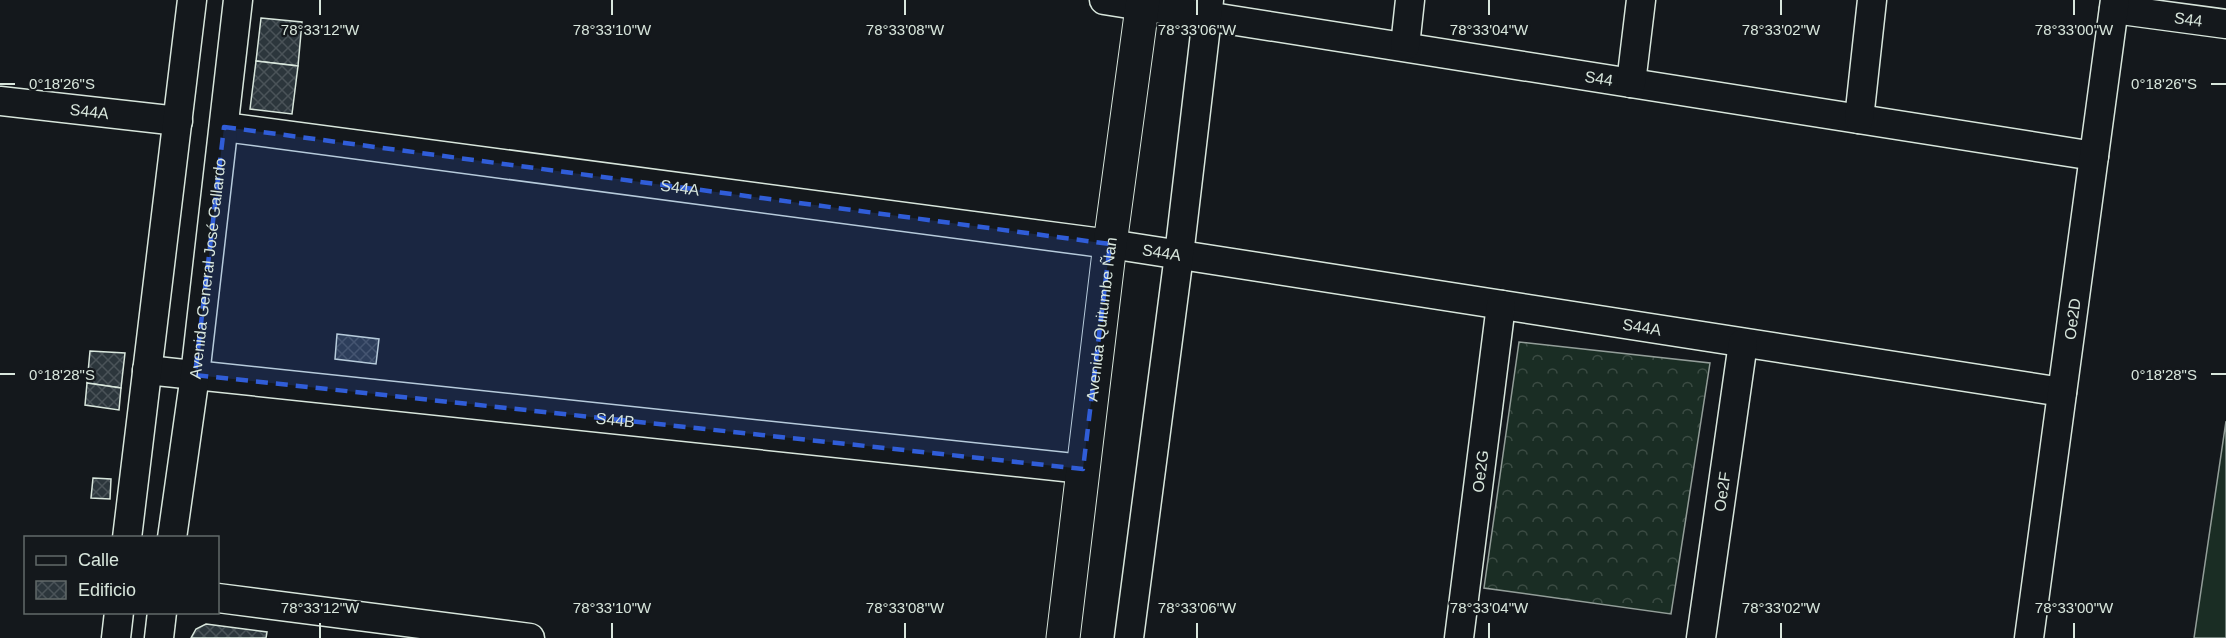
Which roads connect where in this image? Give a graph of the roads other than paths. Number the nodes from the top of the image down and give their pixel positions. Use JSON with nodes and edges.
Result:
{"nodes":[{"id":1,"x":192,"y":0,"type":"edge"},
{"id":2,"x":238,"y":0,"type":"edge"},
{"id":3,"x":1104,"y":0,"type":"edge"},
{"id":4,"x":1410,"y":0,"type":"edge"},
{"id":5,"x":1641,"y":0,"type":"edge"},
{"id":6,"x":1872,"y":0,"type":"edge"},
{"id":7,"x":1142,"y":2,"type":"edge"},
{"id":8,"x":2115,"y":4,"type":"edge"},
{"id":9,"x":1208,"y":8,"type":"edge"},
{"id":10,"x":2226,"y":24,"type":"edge"},
{"id":11,"x":1404,"y":46,"type":"junction"},
{"id":12,"x":1631,"y":82,"type":"junction"},
{"id":13,"x":0,"y":101,"type":"edge"},
{"id":14,"x":1858,"y":119,"type":"junction"},
{"id":15,"x":178,"y":121,"type":"junction"},
{"id":16,"x":224,"y":127,"type":"junction"},
{"id":17,"x":2094,"y":156,"type":"junction"},
{"id":18,"x":1110,"y":244,"type":"junction"},
{"id":19,"x":1179,"y":255,"type":"junction"},
{"id":20,"x":1501,"y":305,"type":"junction"},
{"id":21,"x":1743,"y":343,"type":"junction"},
{"id":22,"x":147,"y":370,"type":"junction"},
{"id":23,"x":195,"y":375,"type":"junction"},
{"id":24,"x":2062,"y":392,"type":"junction"},
{"id":25,"x":1083,"y":469,"type":"junction"},
{"id":26,"x":127,"y":536,"type":"edge"},
{"id":27,"x":172,"y":536,"type":"edge"},
{"id":28,"x":219,"y":598,"type":"edge"},
{"id":29,"x":118,"y":614,"type":"edge"},
{"id":30,"x":162,"y":614,"type":"edge"},
{"id":31,"x":116,"y":638,"type":"edge"},
{"id":32,"x":159,"y":638,"type":"edge"},
{"id":33,"x":530,"y":638,"type":"edge"},
{"id":34,"x":1063,"y":638,"type":"edge"},
{"id":35,"x":1128,"y":638,"type":"edge"},
{"id":36,"x":1459,"y":638,"type":"edge"},
{"id":37,"x":1701,"y":638,"type":"edge"},
{"id":38,"x":2030,"y":638,"type":"edge"}],
"edges":[{"from":1,"to":15,"type":"street"},
{"from":2,"to":16,"type":"street","name":"Avenida General José Gallardo"},
{"from":3,"to":7,"type":"street","name":"S44"},
{"from":4,"to":11,"type":"street"},
{"from":5,"to":12,"type":"street"},
{"from":6,"to":14,"type":"street"},
{"from":7,"to":9,"type":"street","name":"S44"},
{"from":7,"to":18,"type":"street","name":"Avenida Quitumbe Ñan"},
{"from":8,"to":10,"type":"street","name":"S44"},
{"from":8,"to":17,"type":"street","name":"Oe2D"},
{"from":9,"to":11,"type":"street","name":"S44"},
{"from":9,"to":19,"type":"street"},
{"from":11,"to":12,"type":"street","name":"S44"},
{"from":12,"to":14,"type":"street","name":"S44"},
{"from":13,"to":15,"type":"street","name":"S44A"},
{"from":14,"to":17,"type":"street","name":"S44"},
{"from":15,"to":22,"type":"street"},
{"from":16,"to":18,"type":"street","name":"S44A"},
{"from":16,"to":23,"type":"street","name":"Avenida General José Gallardo"},
{"from":17,"to":24,"type":"street","name":"Oe2D"},
{"from":18,"to":19,"type":"street","name":"S44A"},
{"from":18,"to":25,"type":"street","name":"Avenida Quitumbe Ñan"},
{"from":19,"to":20,"type":"street","name":"S44A"},
{"from":19,"to":35,"type":"street"},
{"from":20,"to":21,"type":"street","name":"S44A"},
{"from":20,"to":36,"type":"street","name":"Oe2G"},
{"from":21,"to":24,"type":"street","name":"S44A"},
{"from":21,"to":37,"type":"street","name":"Oe2F"},
{"from":22,"to":23,"type":"street","name":"S44B"},
{"from":22,"to":26,"type":"street"},
{"from":23,"to":25,"type":"street","name":"S44B"},
{"from":23,"to":27,"type":"street","name":"Avenida General José Gallardo"},
{"from":24,"to":38,"type":"street","name":"Oe2D"},
{"from":25,"to":34,"type":"street","name":"Avenida Quitumbe Ñan"},
{"from":28,"to":33,"type":"street"},
{"from":29,"to":31,"type":"street"},
{"from":30,"to":32,"type":"street"}]}
